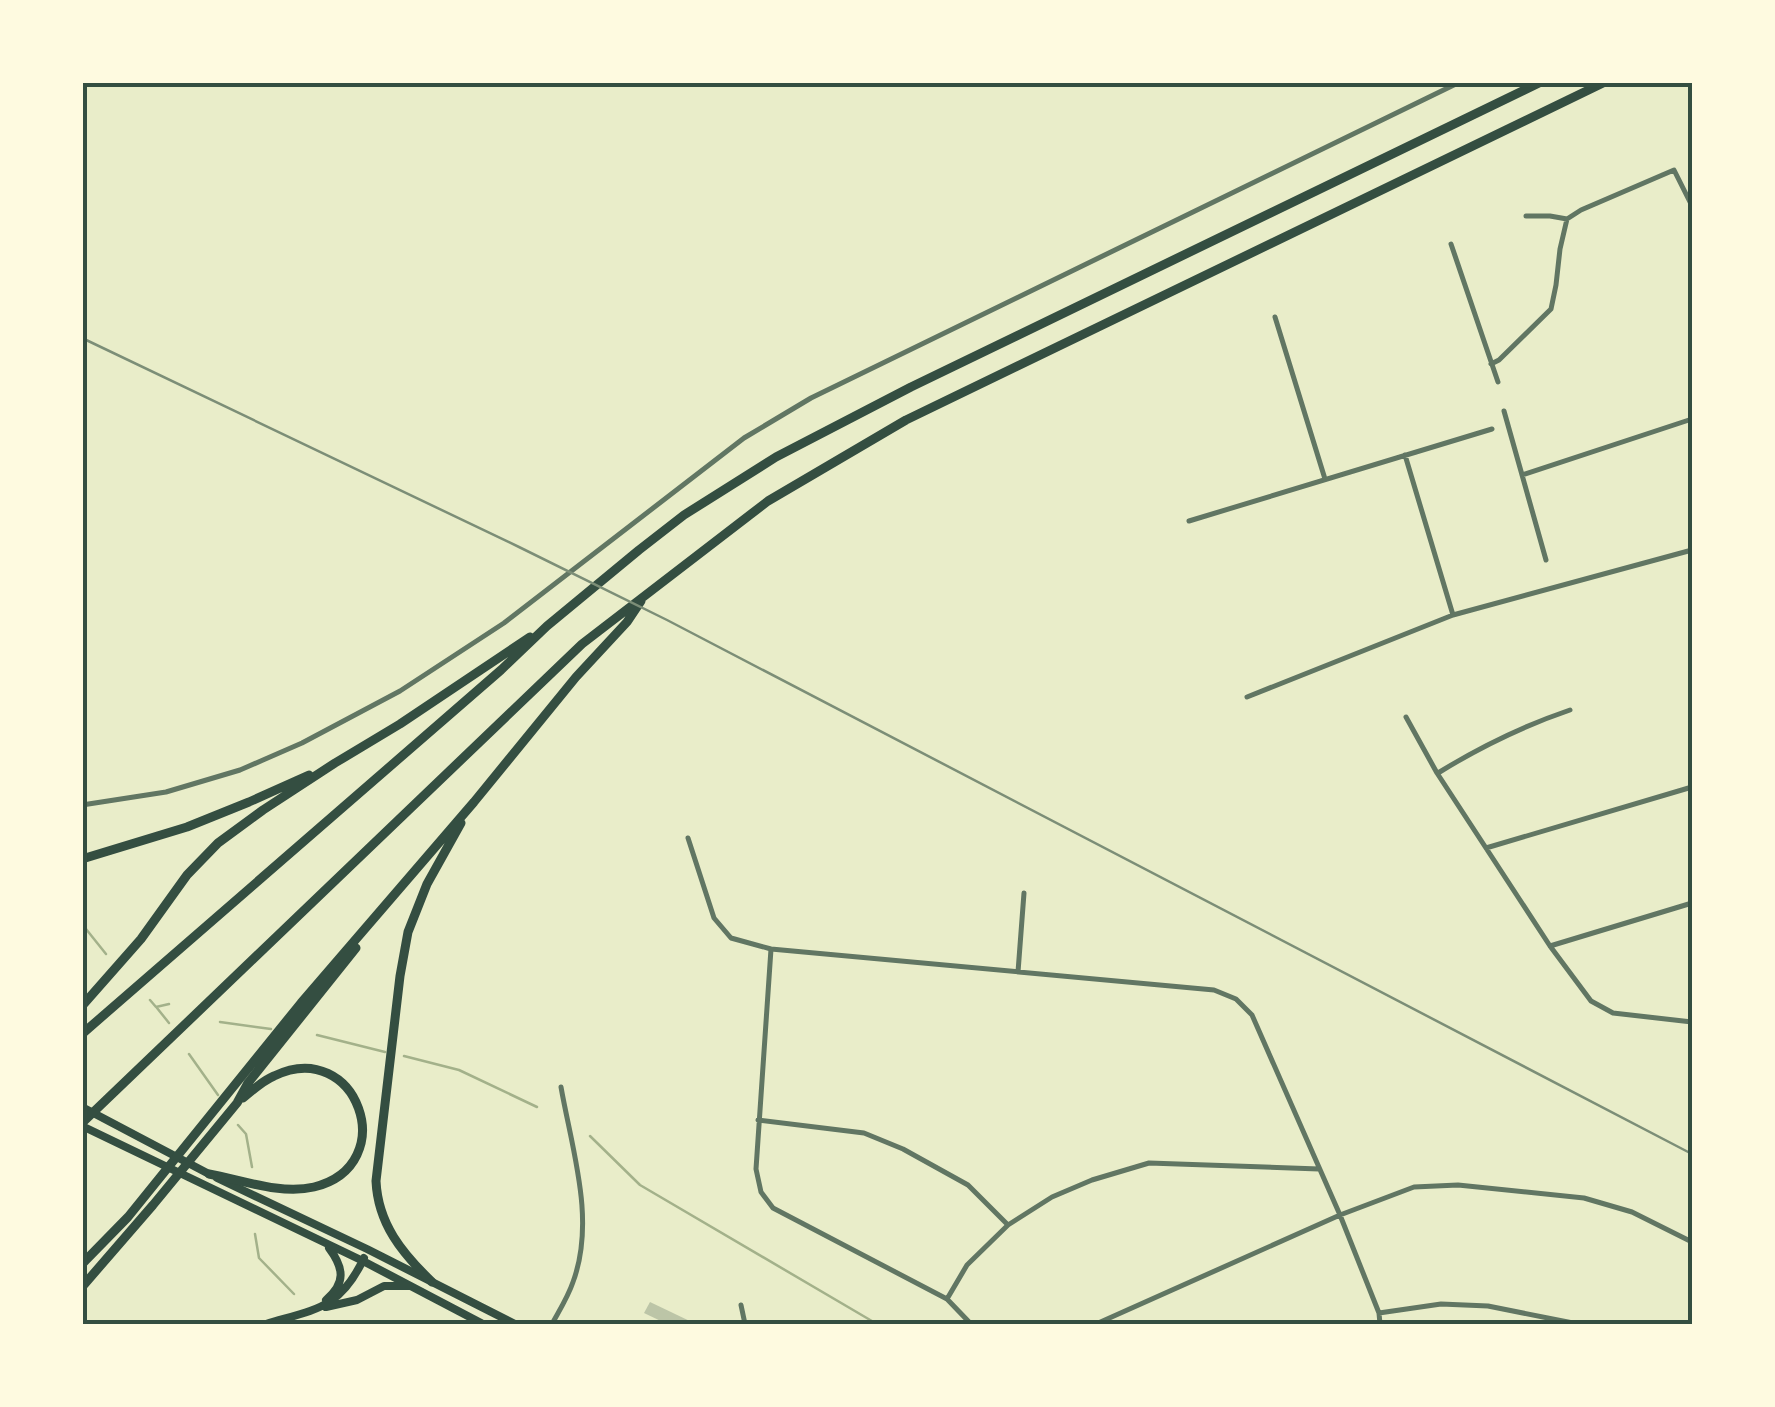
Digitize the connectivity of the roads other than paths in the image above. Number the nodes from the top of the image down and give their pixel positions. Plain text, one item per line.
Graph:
1 (1460, 82) edge
2 (1542, 82) edge
3 (1605, 82) edge
4 (1692, 206) edge
5 (1526, 216) dead end
6 (1567, 219) junction
7 (1450, 244) dead end
8 (1275, 317) dead end
9 (1492, 364) junction
10 (1498, 382) dead end
11 (1504, 411) dead end
12 (1692, 420) edge
13 (1492, 429) dead end
14 (1406, 455) junction
15 (1522, 475) junction
16 (1325, 479) junction
17 (1188, 521) dead end
18 (1692, 550) edge
19 (1546, 560) dead end
20 (646, 594) junction
21 (1453, 615) junction
22 (547, 626) junction
23 (1248, 696) dead end
24 (1570, 710) dead end
25 (1406, 717) dead end
26 (334, 763) junction
27 (1437, 774) junction
28 (1692, 787) edge
29 (474, 802) junction
30 (82, 805) edge
31 (688, 838) dead end
32 (1486, 848) junction
33 (82, 859) edge
34 (415, 870) junction
35 (1024, 893) dead end
36 (1692, 903) edge
37 (1550, 946) junction
38 (771, 949) junction
39 (1018, 972) junction
40 (82, 1006) edge
41 (1692, 1022) edge
42 (82, 1034) edge
43 (560, 1087) dead end
44 (236, 1102) junction
45 (82, 1107) edge
46 (758, 1120) junction
47 (82, 1124) edge
48 (1319, 1168) junction
49 (209, 1174) junction
50 (1340, 1215) junction
51 (1008, 1226) junction
52 (1692, 1242) edge
53 (326, 1244) junction
54 (367, 1249) junction
55 (362, 1262) junction
56 (82, 1264) edge
57 (432, 1282) junction
58 (82, 1286) edge
59 (410, 1286) junction
60 (947, 1299) junction
61 (741, 1305) dead end
62 (317, 1308) junction
63 (1379, 1313) junction
64 (266, 1324) edge
65 (484, 1324) edge
66 (516, 1324) edge
67 (552, 1324) edge
68 (745, 1324) edge
69 (971, 1324) edge
70 (1096, 1324) edge
71 (1380, 1324) edge
72 (1578, 1324) edge

1 - 30 street
2 - 22 highway
3 - 20 highway
4 - 6 street
5 - 6 street
6 - 9 street
7 - 9 street
8 - 16 street
9 - 10 street
11 - 15 street
12 - 15 street
13 - 14 street
14 - 16 street
14 - 21 street
15 - 19 street
16 - 17 street
18 - 21 street
20 - 29 highway
20 - 47 highway
21 - 23 street
22 - 26 highway
22 - 42 highway
24 - 27 street
25 - 27 street
26 - 33 highway
26 - 40 highway
27 - 32 street
28 - 32 street
29 - 34 highway
29 - 57 highway
31 - 38 street
32 - 37 street
34 - 44 highway
34 - 56 highway
35 - 39 street
36 - 37 street
37 - 41 street
38 - 39 street
38 - 46 street
39 - 48 street
43 - 67 street
44 - 49 highway
44 - 58 highway
45 - 49 main road
46 - 51 street
46 - 60 street
47 - 53 main road
48 - 50 street
48 - 51 street
49 - 54 main road
50 - 52 street
50 - 63 street
50 - 70 street
51 - 60 street
53 - 55 main road
53 - 62 main road
54 - 55 main road
54 - 57 main road
55 - 59 main road
55 - 62 main road
57 - 66 main road
59 - 62 main road
59 - 65 main road
60 - 69 street
61 - 68 street
62 - 64 main road
63 - 71 street
63 - 72 street

